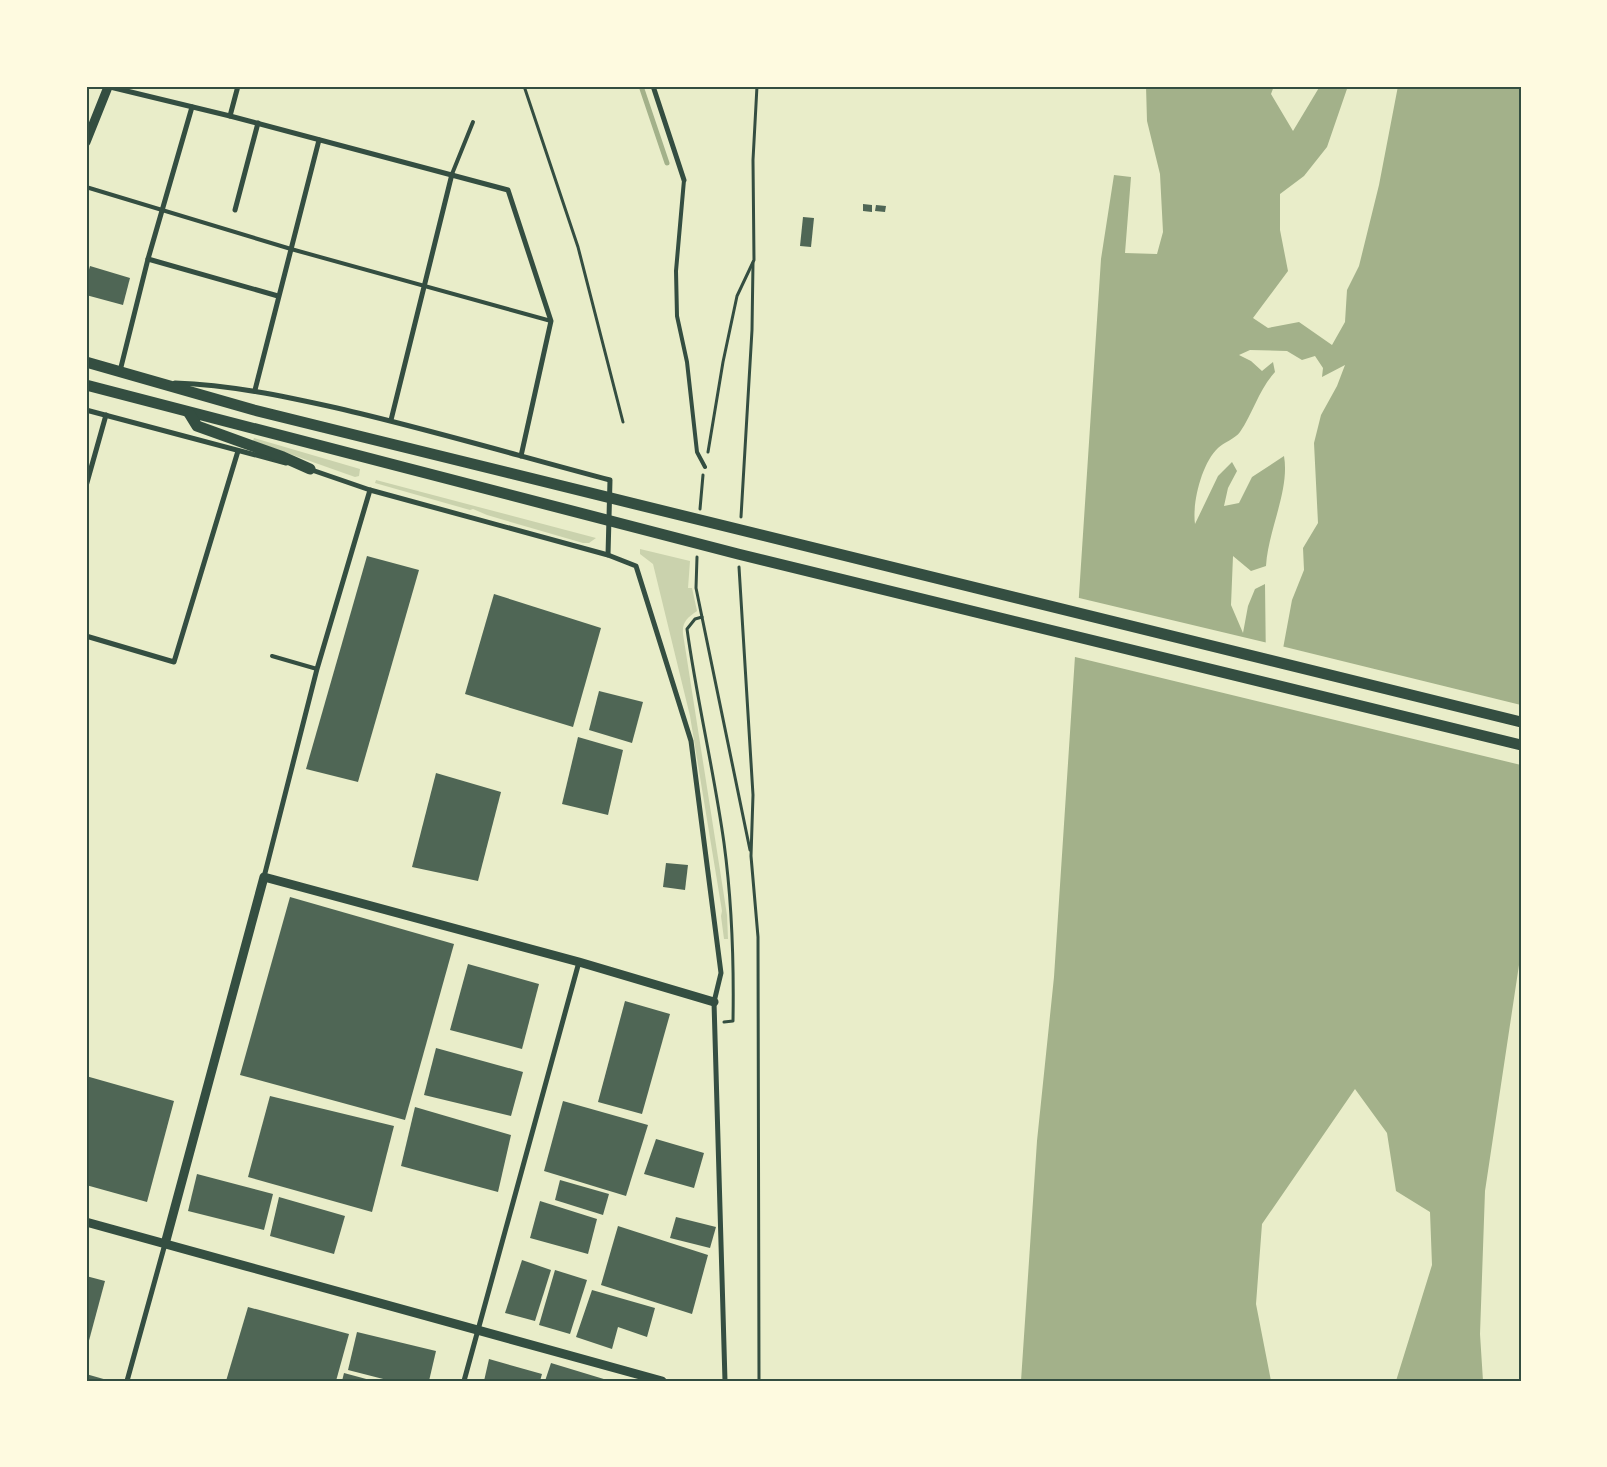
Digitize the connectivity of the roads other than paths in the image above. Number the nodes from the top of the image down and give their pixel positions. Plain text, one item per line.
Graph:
1 (238, 86) edge
2 (653, 86) edge
3 (107, 87) edge
4 (192, 107) junction
5 (230, 116) junction
6 (473, 122) dead end
7 (258, 123) junction
8 (319, 140) junction
9 (86, 142) edge
10 (452, 174) junction
11 (684, 180) joint
12 (86, 187) edge
13 (235, 210) dead end
14 (162, 212) junction
15 (291, 249) junction
16 (148, 259) junction
17 (423, 285) junction
18 (278, 296) junction
19 (551, 321) junction
20 (86, 362) edge
21 (120, 371) junction
22 (165, 383) junction
23 (86, 385) edge
24 (255, 390) junction
25 (86, 410) edge
26 (188, 413) junction
27 (106, 415) junction
28 (391, 420) junction
29 (238, 452) junction
30 (521, 456) junction
31 (704, 467) road end
32 (310, 469) junction
33 (86, 486) edge
34 (370, 490) junction
35 (608, 555) junction
36 (86, 636) edge
37 (272, 656) dead end
38 (317, 669) junction
39 (1521, 722) edge
40 (1521, 745) edge
41 (264, 877) junction
42 (580, 962) junction
43 (714, 1002) junction
44 (86, 1222) edge
45 (164, 1244) junction
46 (478, 1330) junction
47 (127, 1381) edge
48 (464, 1381) edge
49 (662, 1381) edge
50 (724, 1381) edge

1 - 5 street
2 - 11 street
3 - 4 street
3 - 9 street
4 - 5 street
4 - 14 street
5 - 7 street
6 - 10 lane
7 - 8 street
7 - 13 street
8 - 10 street
8 - 15 street
10 - 17 street
10 - 19 street
11 - 31 lane
12 - 14 lane
14 - 15 lane
14 - 16 street
15 - 17 lane
15 - 18 street
16 - 18 street
16 - 21 street
17 - 19 lane
17 - 28 street
18 - 24 street
19 - 30 street
20 - 21 main road
21 - 22 main road
22 - 24 street
22 - 39 main road
23 - 26 main road
24 - 28 street
25 - 27 street
26 - 32 main road
26 - 40 main road
27 - 29 street
27 - 33 street
28 - 30 street
29 - 32 street
29 - 36 street
30 - 35 street
32 - 34 street
34 - 35 street
34 - 38 street
35 - 43 street
37 - 38 lane
38 - 41 street
41 - 42 street
41 - 45 street
42 - 43 street
42 - 46 street
43 - 50 street
44 - 45 street
45 - 46 street
45 - 47 street
46 - 48 street
46 - 49 street

